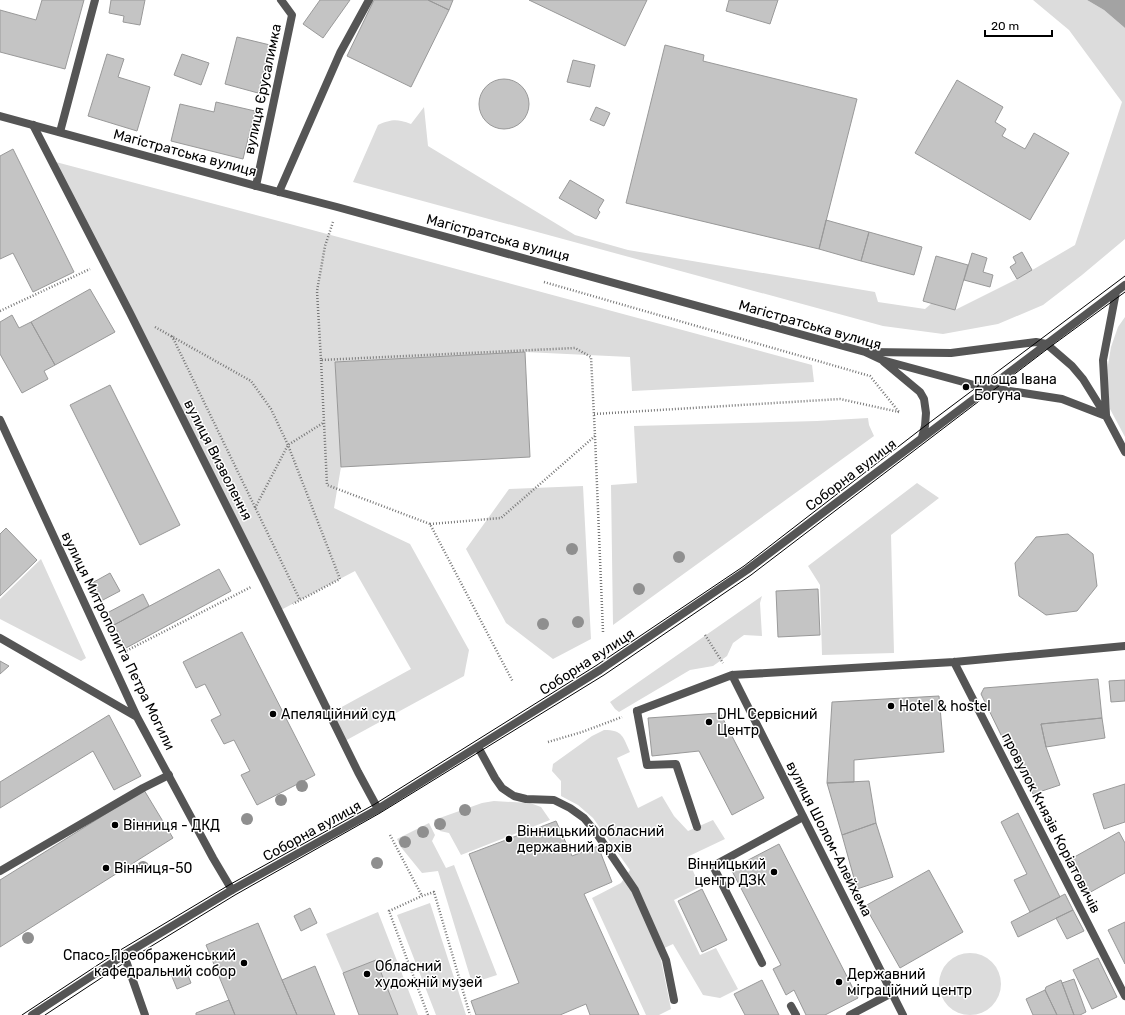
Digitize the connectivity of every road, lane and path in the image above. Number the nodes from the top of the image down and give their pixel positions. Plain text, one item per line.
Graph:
1 (95, 0) edge
2 (281, 0) edge
3 (369, 0) edge
4 (0, 116) edge
5 (33, 124) junction
6 (60, 132) junction
7 (256, 186) junction
8 (279, 192) junction
9 (333, 221) dead end
10 (104, 263) junction
11 (540, 281) dead end
12 (1125, 285) edge
13 (1116, 292) junction
14 (0, 311) edge
15 (154, 326) dead end
16 (172, 336) junction
17 (1046, 344) junction
18 (865, 352) junction
19 (321, 360) junction
20 (882, 360) junction
21 (988, 388) junction
22 (594, 414) junction
23 (1106, 416) junction
24 (0, 420) edge
25 (324, 422) junction
26 (595, 436) junction
27 (922, 438) junction
28 (288, 445) junction
29 (1125, 452) edge
30 (255, 508) junction
31 (430, 524) junction
32 (264, 580) junction
33 (300, 600) junction
34 (279, 612) junction
35 (603, 632) dead end
36 (704, 635) dead end
37 (0, 638) edge
38 (1125, 646) edge
39 (111, 659) junction
40 (954, 662) junction
41 (723, 664) dead end
42 (732, 675) junction
43 (513, 682) dead end
44 (137, 717) junction
45 (607, 722) dead end
46 (548, 742) dead end
47 (478, 747) junction
48 (168, 775) junction
49 (378, 809) junction
50 (803, 817) junction
51 (698, 827) dead end
52 (390, 835) dead end
53 (0, 871) edge
54 (232, 890) junction
55 (422, 896) junction
56 (124, 955) junction
57 (762, 964) dead end
58 (892, 993) junction
59 (1125, 996) edge
60 (674, 1000) dead end
61 (791, 1006) dead end
62 (32, 1015) edge
63 (145, 1015) edge
64 (428, 1015) edge
65 (470, 1015) edge
66 (796, 1015) edge
67 (850, 1015) edge
68 (903, 1015) edge

1 - 6 street
2 - 7 street, вулиця Єрусалимка
3 - 8 street
4 - 5 street, Магістратська вулиця
5 - 6 street, Магістратська вулиця
5 - 10 street, вулиця Визволення
6 - 7 street, Магістратська вулиця
7 - 8 street, Магістратська вулиця
8 - 18 street, Магістратська вулиця
9 - 19 path
10 - 14 path
10 - 32 street, вулиця Визволення
11 - 22 path
12 - 13 street, Соборна вулиця
13 - 17 street, Соборна вулиця
13 - 23 street
15 - 16 path
16 - 28 path
16 - 30 path
17 - 18 street
17 - 21 street, Соборна вулиця
17 - 23 street
18 - 20 street, Магістратська вулиця
19 - 22 path
19 - 25 path
20 - 21 street, Магістратська вулиця
20 - 27 street
21 - 23 street, Магістратська вулиця
21 - 27 street, Соборна вулиця
22 - 26 path
23 - 29 street
24 - 39 street, вулиця Митрополита Петра Могили
25 - 28 path
25 - 31 path
26 - 31 path
26 - 35 path
27 - 47 street, Соборна вулиця
28 - 30 path
28 - 33 path
30 - 33 path
31 - 43 path
32 - 34 street, вулиця Визволення
32 - 39 path
33 - 34 path
34 - 49 street, вулиця Визволення
36 - 41 path
37 - 44 street
38 - 40 street
39 - 44 street, вулиця Митрополита Петра Могили
40 - 42 street
40 - 59 street, провулок Князів Коріатовичів
42 - 50 street, вулиця Шолом-Алейхема
42 - 51 street
44 - 48 street, вулиця Митрополита Петра Могили
45 - 46 path
47 - 49 street, Соборна вулиця
47 - 60 street
48 - 53 street
48 - 54 street, вулиця Митрополита Петра Могили
49 - 54 street, Соборна вулиця
50 - 57 street
50 - 58 street, вулиця Шолом-Алейхема
52 - 55 path
54 - 56 street, Соборна вулиця
55 - 64 path
55 - 65 path
56 - 62 street, Соборна вулиця
56 - 63 street
58 - 67 street
58 - 68 street, вулиця Шолом-Алейхема
61 - 66 street

